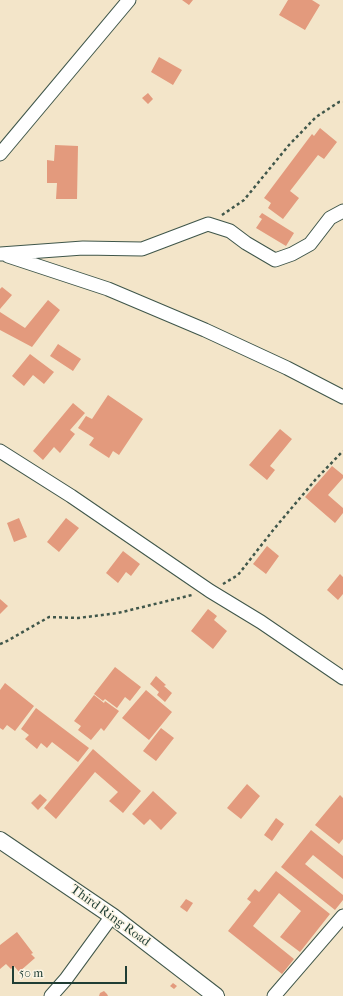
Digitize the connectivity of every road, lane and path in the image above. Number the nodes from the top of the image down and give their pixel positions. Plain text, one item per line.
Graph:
1 (129, 0) edge
2 (343, 102) edge
3 (0, 154) edge
4 (343, 211) edge
5 (208, 224) junction
6 (1, 254) edge
7 (343, 397) edge
8 (0, 451) edge
9 (343, 678) edge
10 (0, 840) edge
11 (112, 916) junction
12 (343, 916) edge
13 (51, 996) edge
14 (216, 996) edge
15 (274, 996) edge

1 - 3 street
2 - 5 path
4 - 5 street
5 - 6 street
6 - 7 street
8 - 9 street
10 - 11 street, Third Ring Road
11 - 13 street
11 - 14 street, Third Ring Road
12 - 15 street

